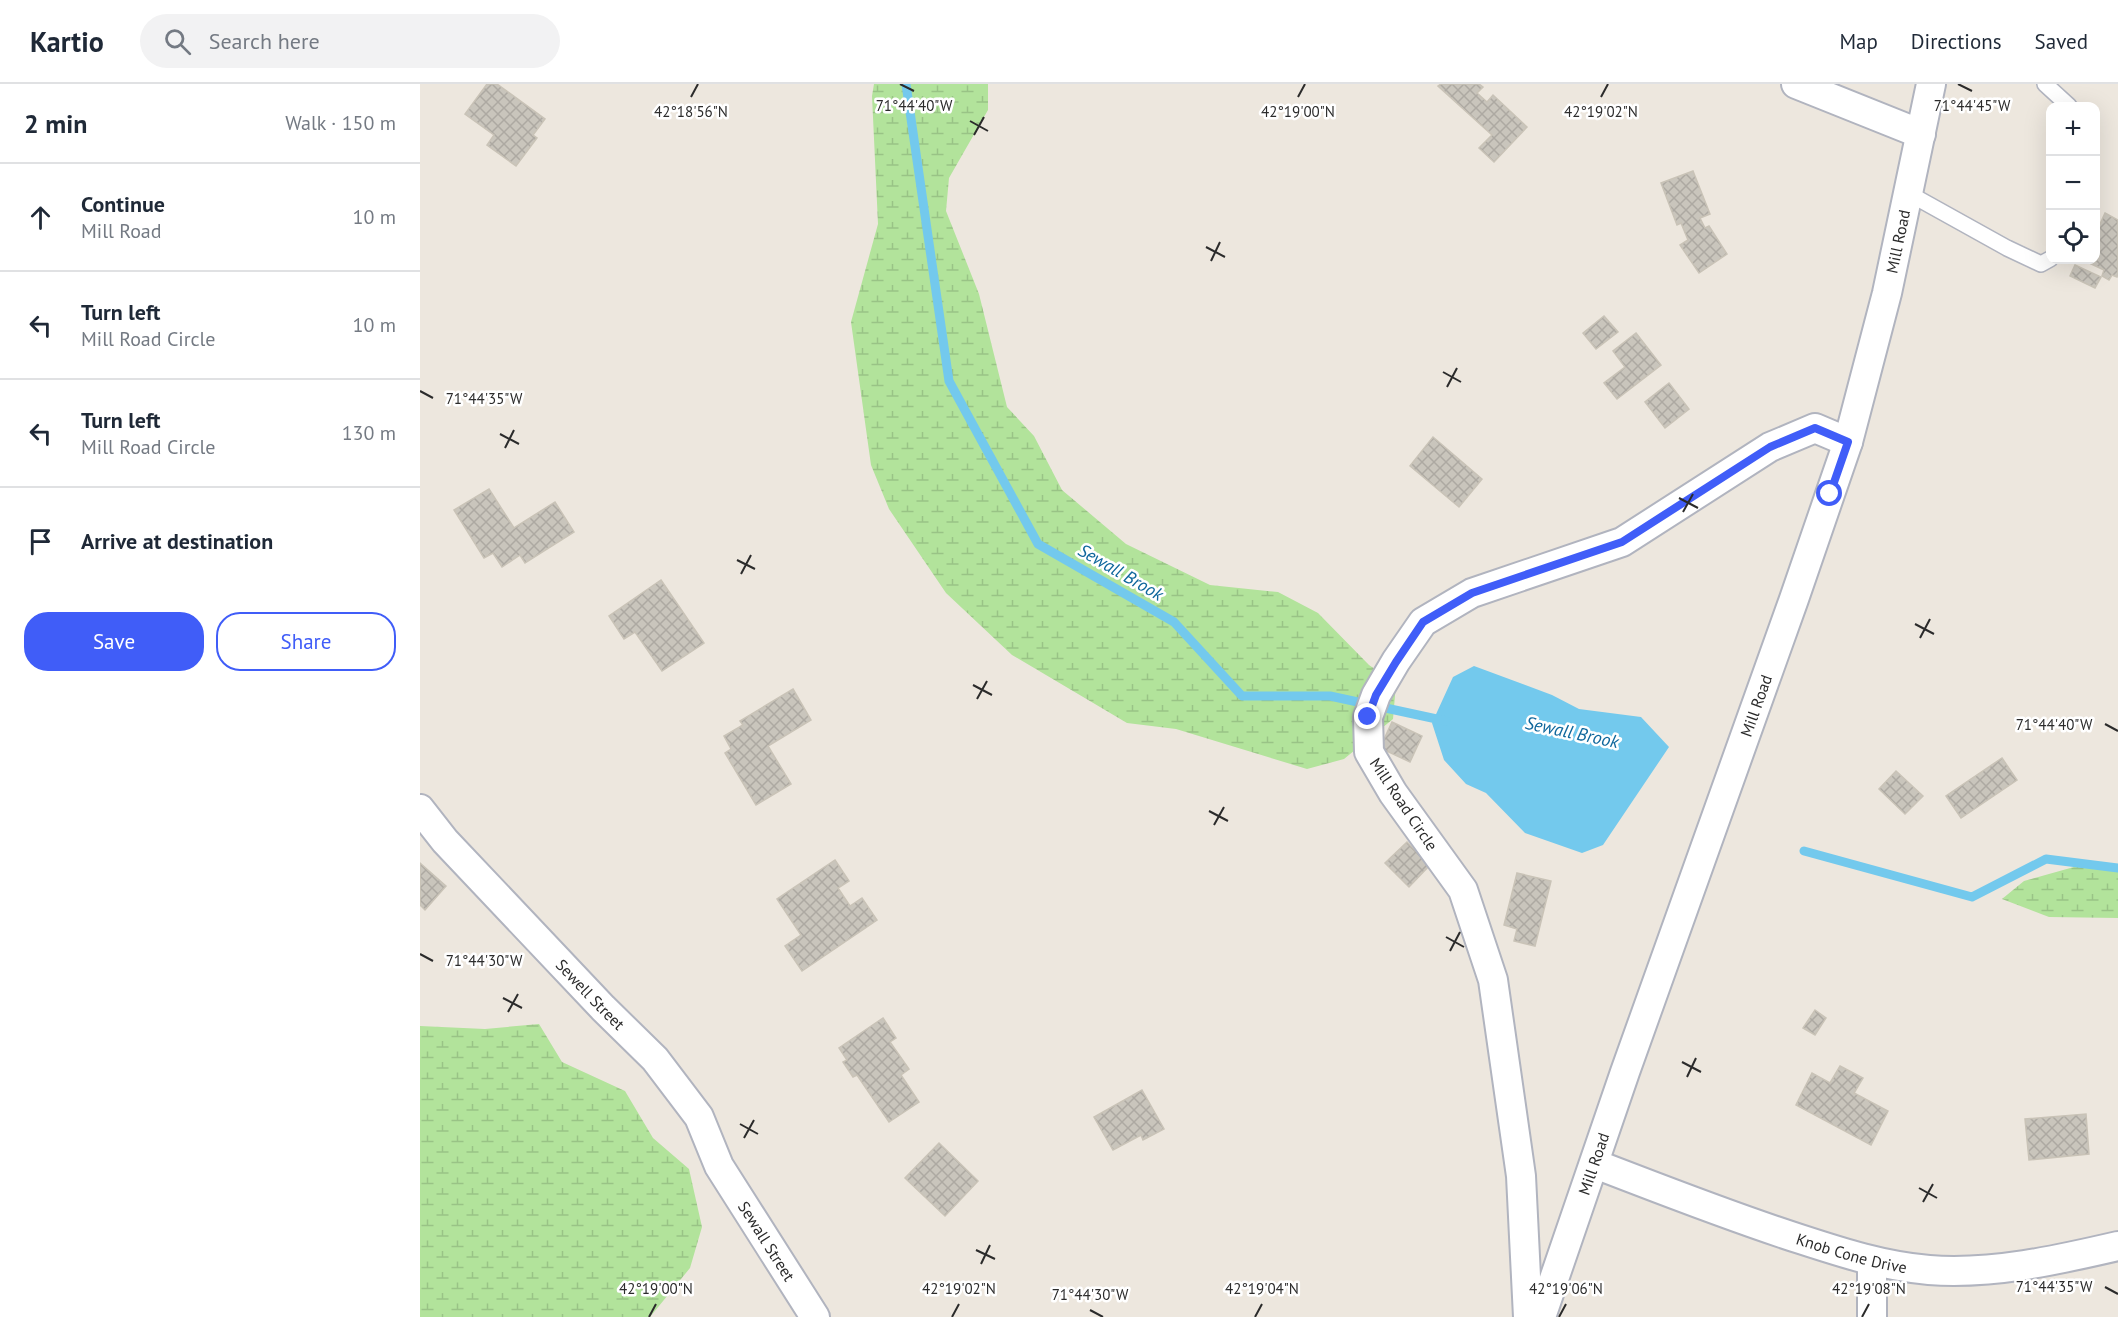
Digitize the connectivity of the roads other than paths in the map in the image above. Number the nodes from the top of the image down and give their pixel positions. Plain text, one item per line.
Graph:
1 (1796, 84) edge
2 (1931, 84) edge
3 (2045, 84) edge
4 (2065, 102) edge
5 (1921, 134) junction
6 (1908, 194) junction
7 (2046, 262) edge
8 (1848, 442) junction
9 (420, 809) edge
10 (1595, 1164) junction
11 (719, 1166) joint
12 (2118, 1246) edge
13 (1872, 1262) junction
14 (815, 1317) edge
15 (1528, 1317) edge
16 (1541, 1317) edge
17 (1872, 1317) edge

1 - 5 street
2 - 5 street, Mill Road
3 - 4 lane
5 - 6 street, Mill Road
6 - 7 lane
6 - 8 street, Mill Road
8 - 10 street, Mill Road
8 - 15 street, Mill Road Circle
9 - 11 street, Sewell Street
10 - 13 street, Knob Cone Drive
10 - 16 street, Mill Road
11 - 14 street, Sewall Street
12 - 13 street, Knob Cone Drive
13 - 17 street

